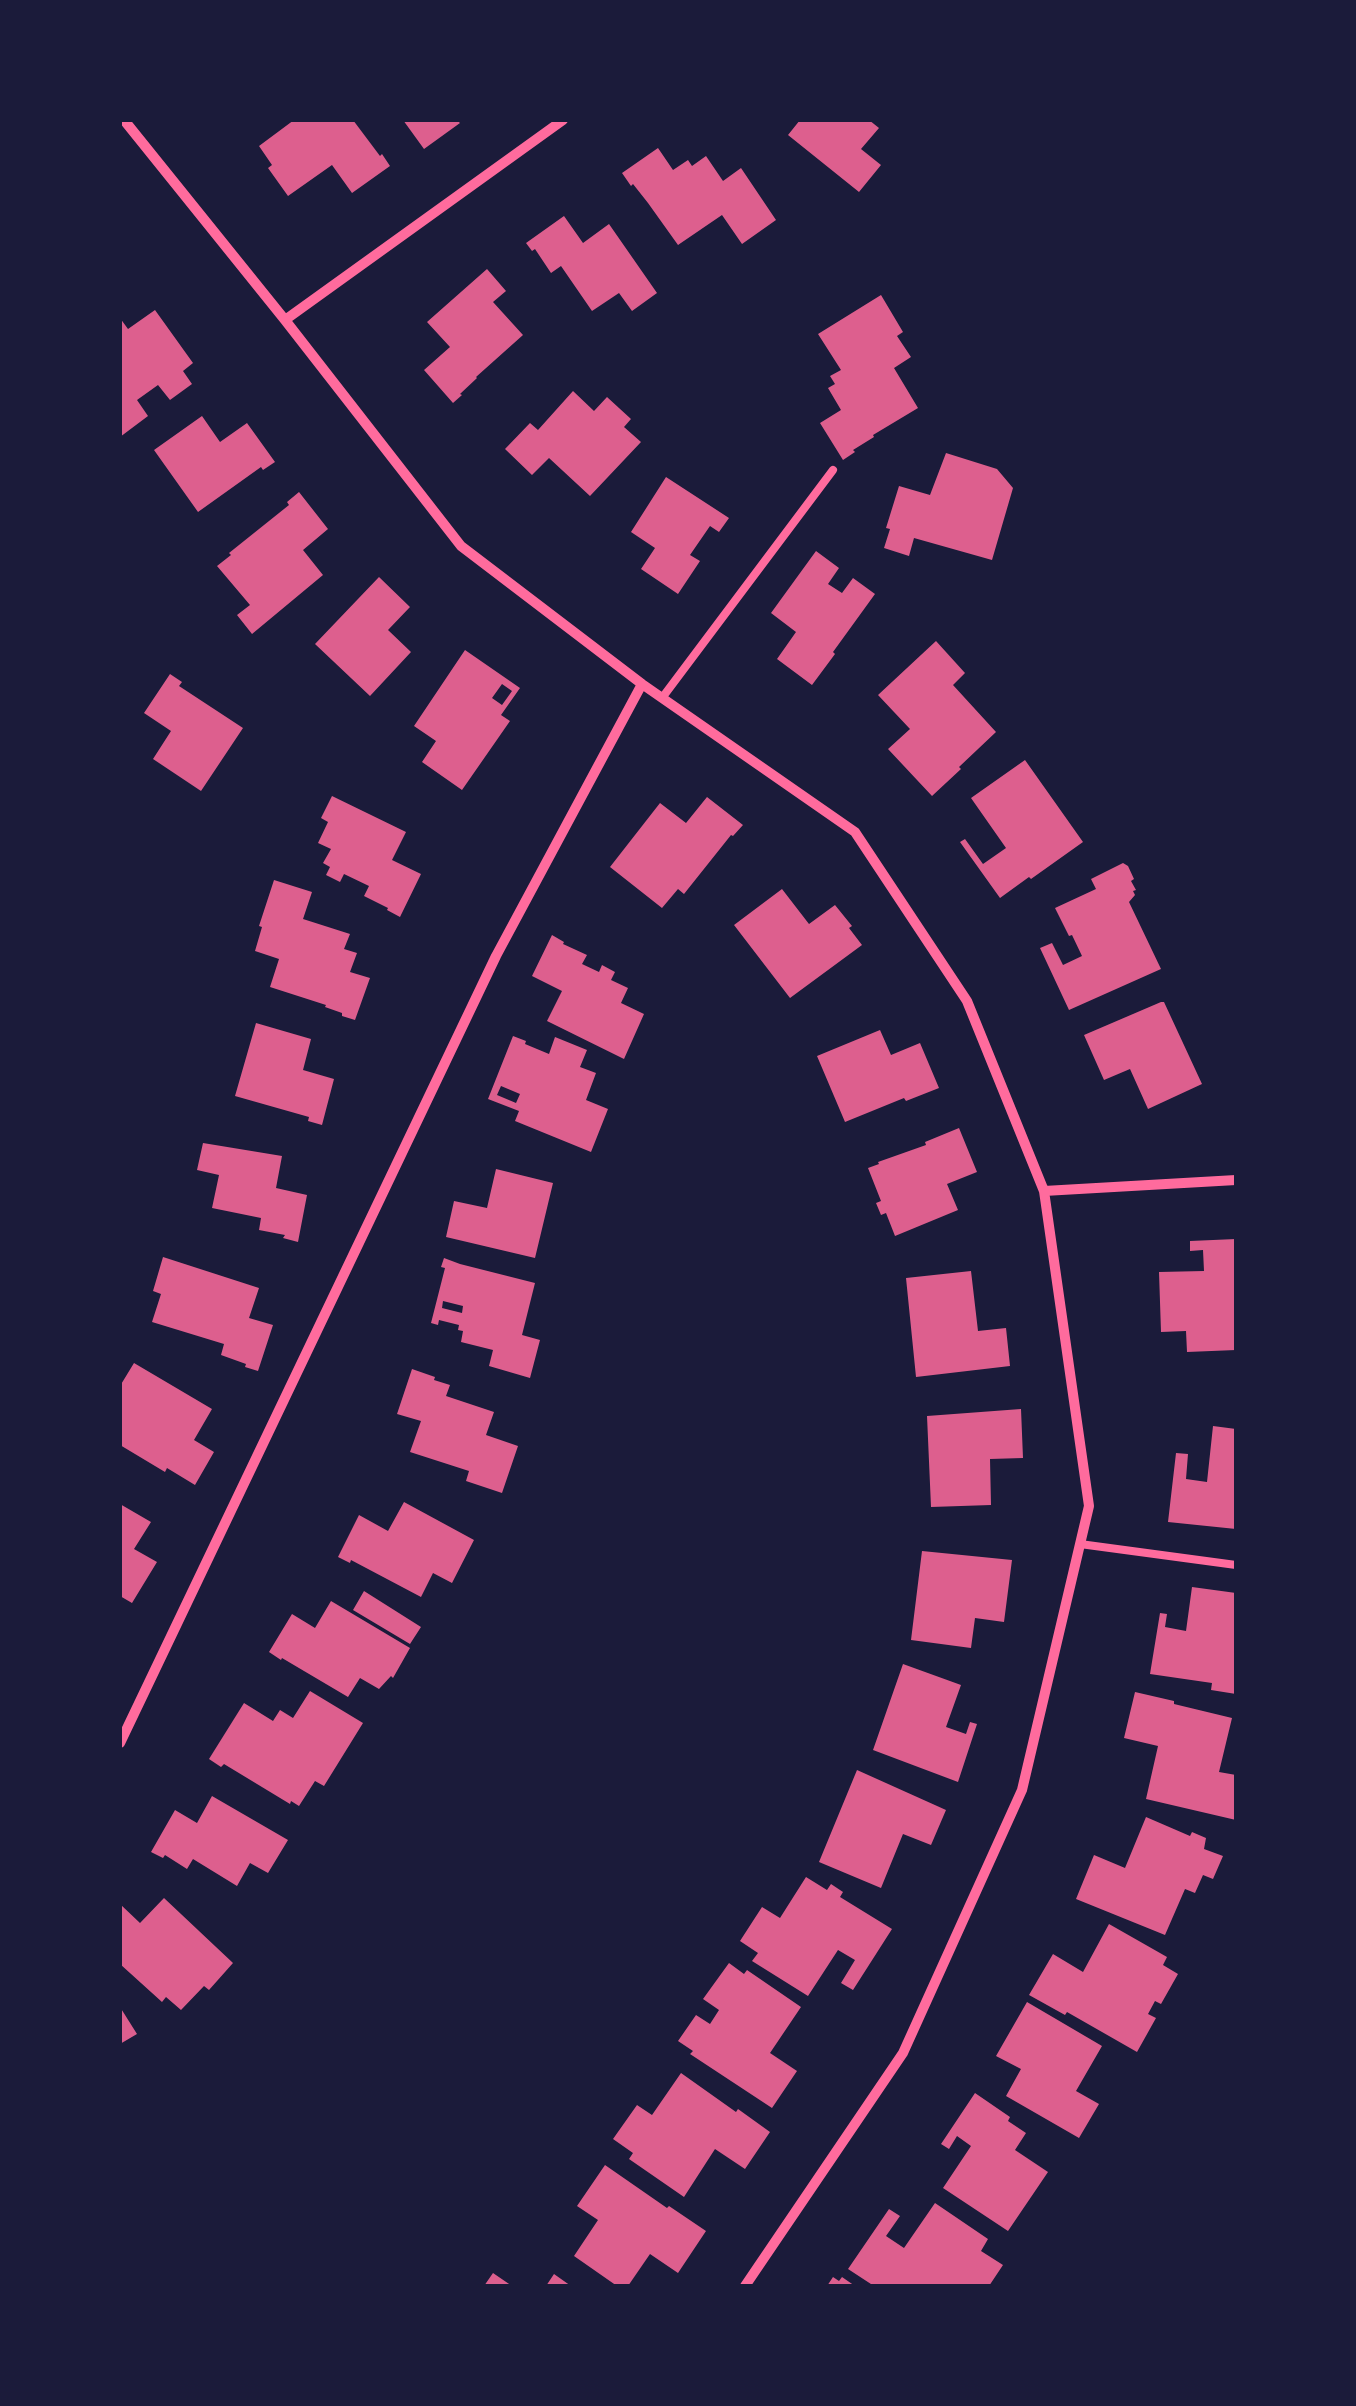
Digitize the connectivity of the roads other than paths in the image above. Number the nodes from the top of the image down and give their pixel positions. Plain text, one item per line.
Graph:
1 (124, 120) edge
2 (563, 120) edge
3 (285, 320) junction
4 (833, 470) dead end
5 (642, 684) junction
6 (662, 698) junction
7 (1236, 1180) edge
8 (1044, 1191) junction
9 (1080, 1544) junction
10 (1236, 1565) edge
11 (120, 1742) edge
12 (745, 2286) edge

1 - 3 street
2 - 3 street
3 - 5 street
4 - 6 lane
5 - 6 street
5 - 11 street
6 - 8 street
7 - 8 street
8 - 9 street
9 - 10 lane
9 - 12 street

